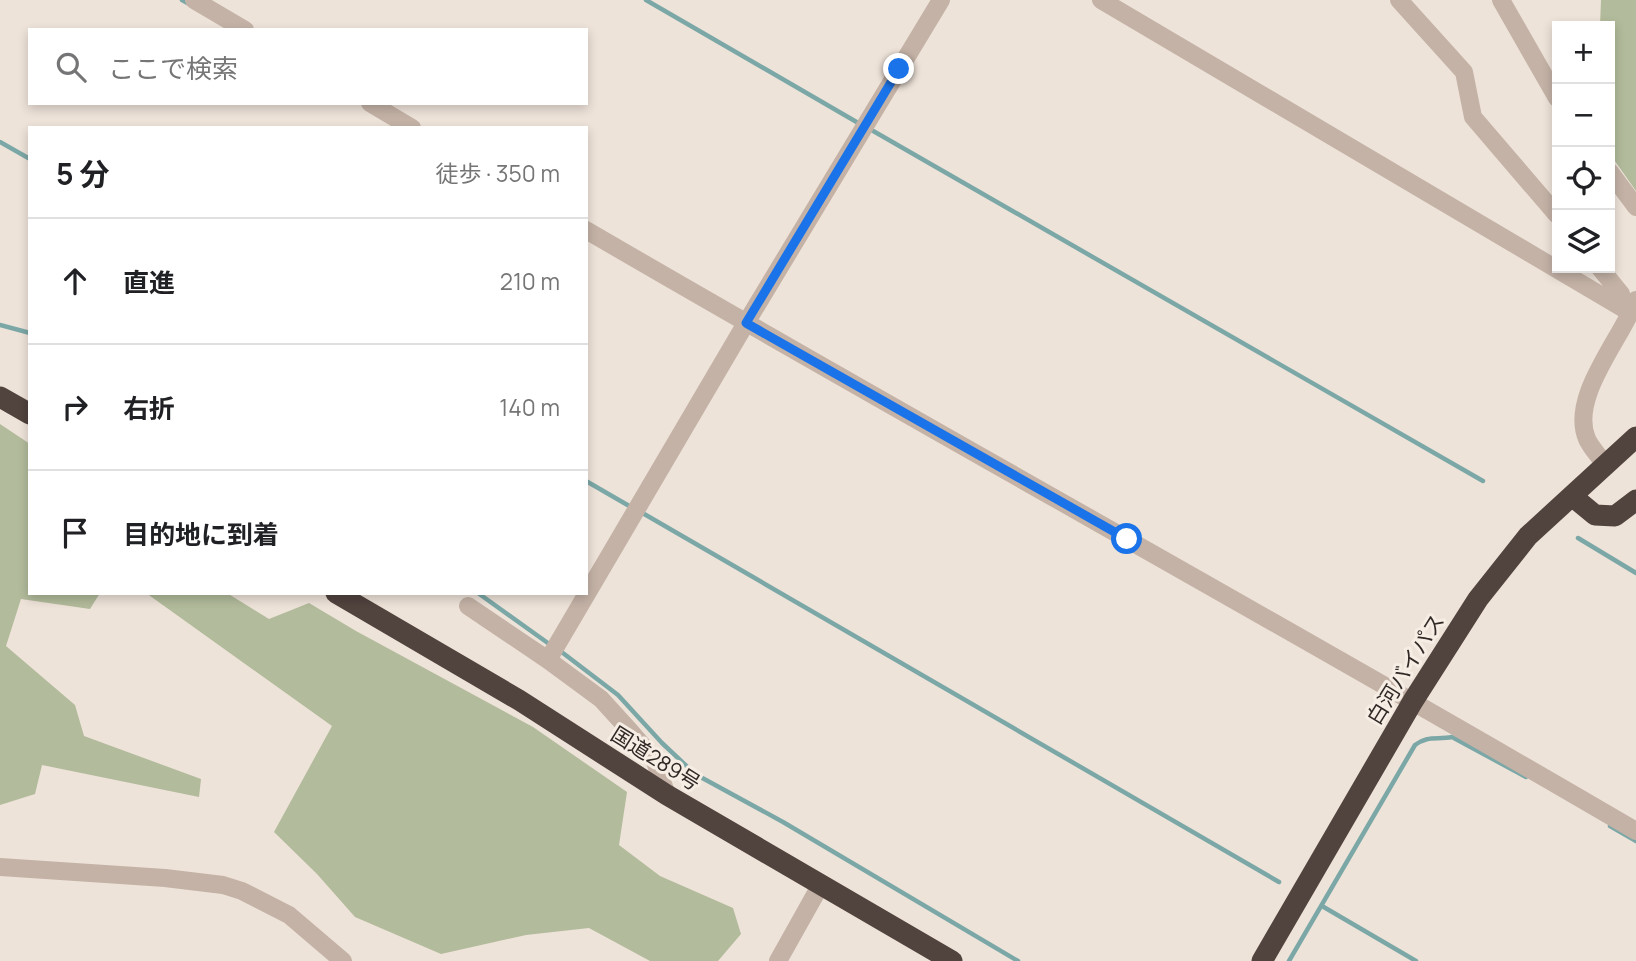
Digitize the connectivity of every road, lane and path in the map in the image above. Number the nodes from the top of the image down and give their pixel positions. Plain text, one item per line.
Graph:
1 (194, 0) edge
2 (941, 0) edge
3 (1101, 0) edge
4 (1399, 0) edge
5 (1501, 0) edge
6 (242, 28) edge
7 (1552, 89) edge
8 (373, 105) edge
9 (409, 126) edge
10 (1615, 179) edge
11 (1636, 207) edge
12 (1553, 210) edge
13 (588, 231) edge
14 (1604, 273) edge
15 (1631, 307) edge
16 (746, 323) junction
17 (0, 397) edge
18 (28, 413) edge
19 (1636, 437) edge
20 (1606, 466) junction
21 (1572, 496) junction
22 (1636, 500) edge
23 (588, 592) edge
24 (339, 595) edge
25 (586, 595) edge
26 (468, 606) dead end
27 (548, 660) junction
28 (1413, 701) junction
29 (667, 795) junction
30 (1636, 831) edge
31 (0, 867) edge
32 (820, 886) junction
33 (342, 961) edge
34 (778, 961) edge
35 (952, 961) edge
36 (1262, 961) edge

1 - 6 street
2 - 16 street
3 - 15 street
4 - 12 street
5 - 7 street
8 - 9 street
10 - 11 street
13 - 16 street
14 - 15 street
15 - 20 street
16 - 23 street
16 - 28 street
17 - 18 highway
19 - 20 highway, 白河バイパス
20 - 21 highway, 白河バイパス
21 - 22 highway
21 - 28 highway, 白河バイパス
24 - 29 highway, 国道289号
25 - 27 street
26 - 27 street
27 - 29 street
28 - 30 street
28 - 36 highway, 白河バイパス
29 - 32 highway, 国道289号
31 - 33 street
32 - 34 street
32 - 35 highway, 国道289号

